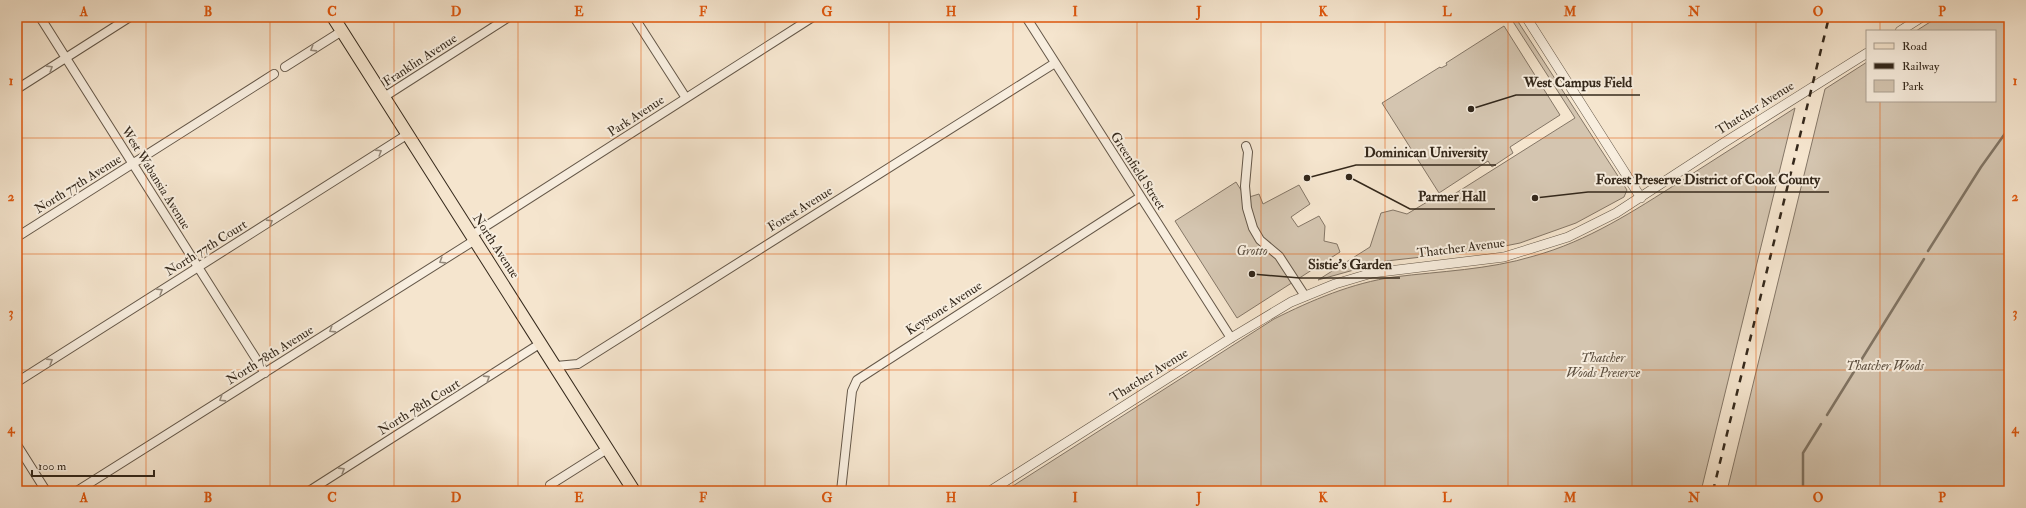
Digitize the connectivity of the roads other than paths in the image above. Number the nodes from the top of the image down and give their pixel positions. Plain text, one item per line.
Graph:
1 (40, 17) edge
2 (130, 17) edge
3 (333, 17) edge
4 (509, 17) edge
5 (634, 17) edge
6 (814, 17) edge
7 (1026, 17) edge
8 (1922, 17) edge
9 (1530, 18) edge
10 (342, 30) junction
11 (1902, 30) edge
12 (1866, 54) edge
13 (66, 58) junction
14 (1055, 63) junction
15 (285, 67) dead end
16 (274, 74) dead end
17 (17, 89) edge
18 (384, 97) junction
19 (686, 98) junction
20 (408, 134) junction
21 (1246, 146) dead end
22 (132, 164) junction
23 (1140, 197) junction
24 (1641, 198) junction
25 (17, 237) edge
26 (473, 237) junction
27 (198, 267) junction
28 (1304, 296) junction
29 (1231, 338) junction
30 (541, 343) junction
31 (556, 366) junction
32 (265, 373) junction
33 (17, 382) edge
34 (17, 445) edge
35 (607, 449) junction
36 (550, 485) dead end
37 (46, 491) edge
38 (77, 491) edge
39 (309, 491) edge
40 (634, 491) edge
41 (841, 491) edge
42 (990, 491) edge

1 - 13 street, West Wabansia Avenue
2 - 13 street
3 - 10 main road, North Avenue
4 - 18 street, Franklin Avenue
5 - 19 street
6 - 19 street, Park Avenue
7 - 14 street, Greenfield Street
8 - 11 street
9 - 24 street
10 -> 15 street
10 - 18 main road, North Avenue
12 - 24 street, Thatcher Avenue
17 -> 13 street
13 - 22 street, West Wabansia Avenue
14 - 23 street, Greenfield Street
14 - 31 street, Forest Avenue
16 - 22 street, North 77th Avenue
18 - 20 main road, North Avenue
19 - 26 street, Park Avenue
20 - 26 main road, North Avenue
27 -> 20 street, North 77th Court
21 - 28 street
22 - 25 street, North 77th Avenue
22 - 27 street, West Wabansia Avenue
23 - 29 street, Greenfield Street
23 - 41 street, Keystone Avenue
24 - 28 street, Thatcher Avenue
26 - 30 main road, North Avenue
26 -> 32 street, North 78th Avenue
27 - 32 street, West Wabansia Avenue
33 -> 27 street, North 77th Court
28 - 29 street, Thatcher Avenue
29 - 42 street, Thatcher Avenue
30 - 31 main road, North Avenue
39 -> 30 street, North 78th Court
31 - 35 main road, North Avenue
32 -> 38 street, North 78th Avenue
34 - 37 street
35 - 36 street
35 - 40 main road, North Avenue

